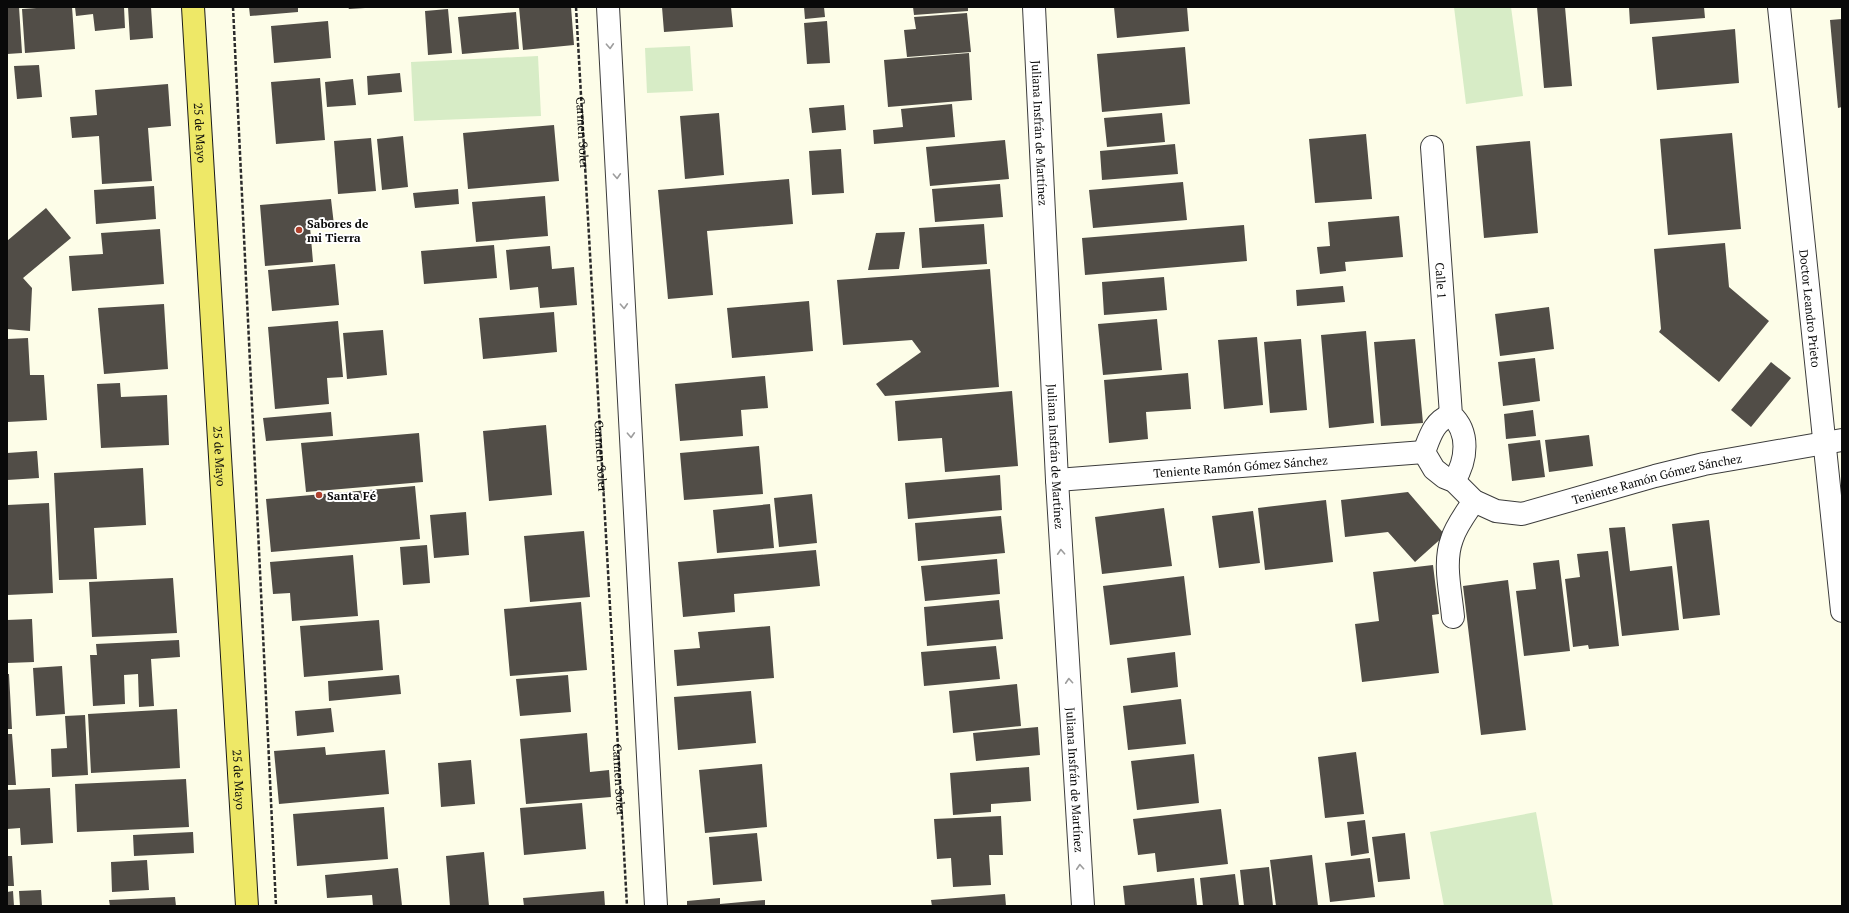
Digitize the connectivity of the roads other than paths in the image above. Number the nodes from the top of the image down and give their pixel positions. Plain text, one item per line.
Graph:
1 (193, 7) edge
2 (608, 7) edge
3 (1034, 7) edge
4 (1779, 7) edge
5 (1432, 147) dead end
6 (1451, 415) junction
7 (1833, 441) edge
8 (1424, 452) junction
9 (1057, 480) junction
10 (1454, 481) junction
11 (1474, 501) junction
12 (1842, 611) edge
13 (1453, 617) dead end
14 (247, 906) edge
15 (656, 906) edge
16 (1083, 906) edge

1 - 14 main road, 25 de Mayo
2 -> 15 street
3 - 9 street, Juliana Insfrán de Martínez
4 - 7 street, Doctor Leandro Prieto
5 - 6 street, Calle 1
6 - 8 street
6 - 10 street
7 - 11 street, Teniente Ramón Gómez Sánchez
7 - 12 street, Doctor Leandro Prieto
8 - 9 street, Teniente Ramón Gómez Sánchez
8 - 10 street
16 -> 9 street, Juliana Insfrán de Martínez
10 - 11 street
11 - 13 street

